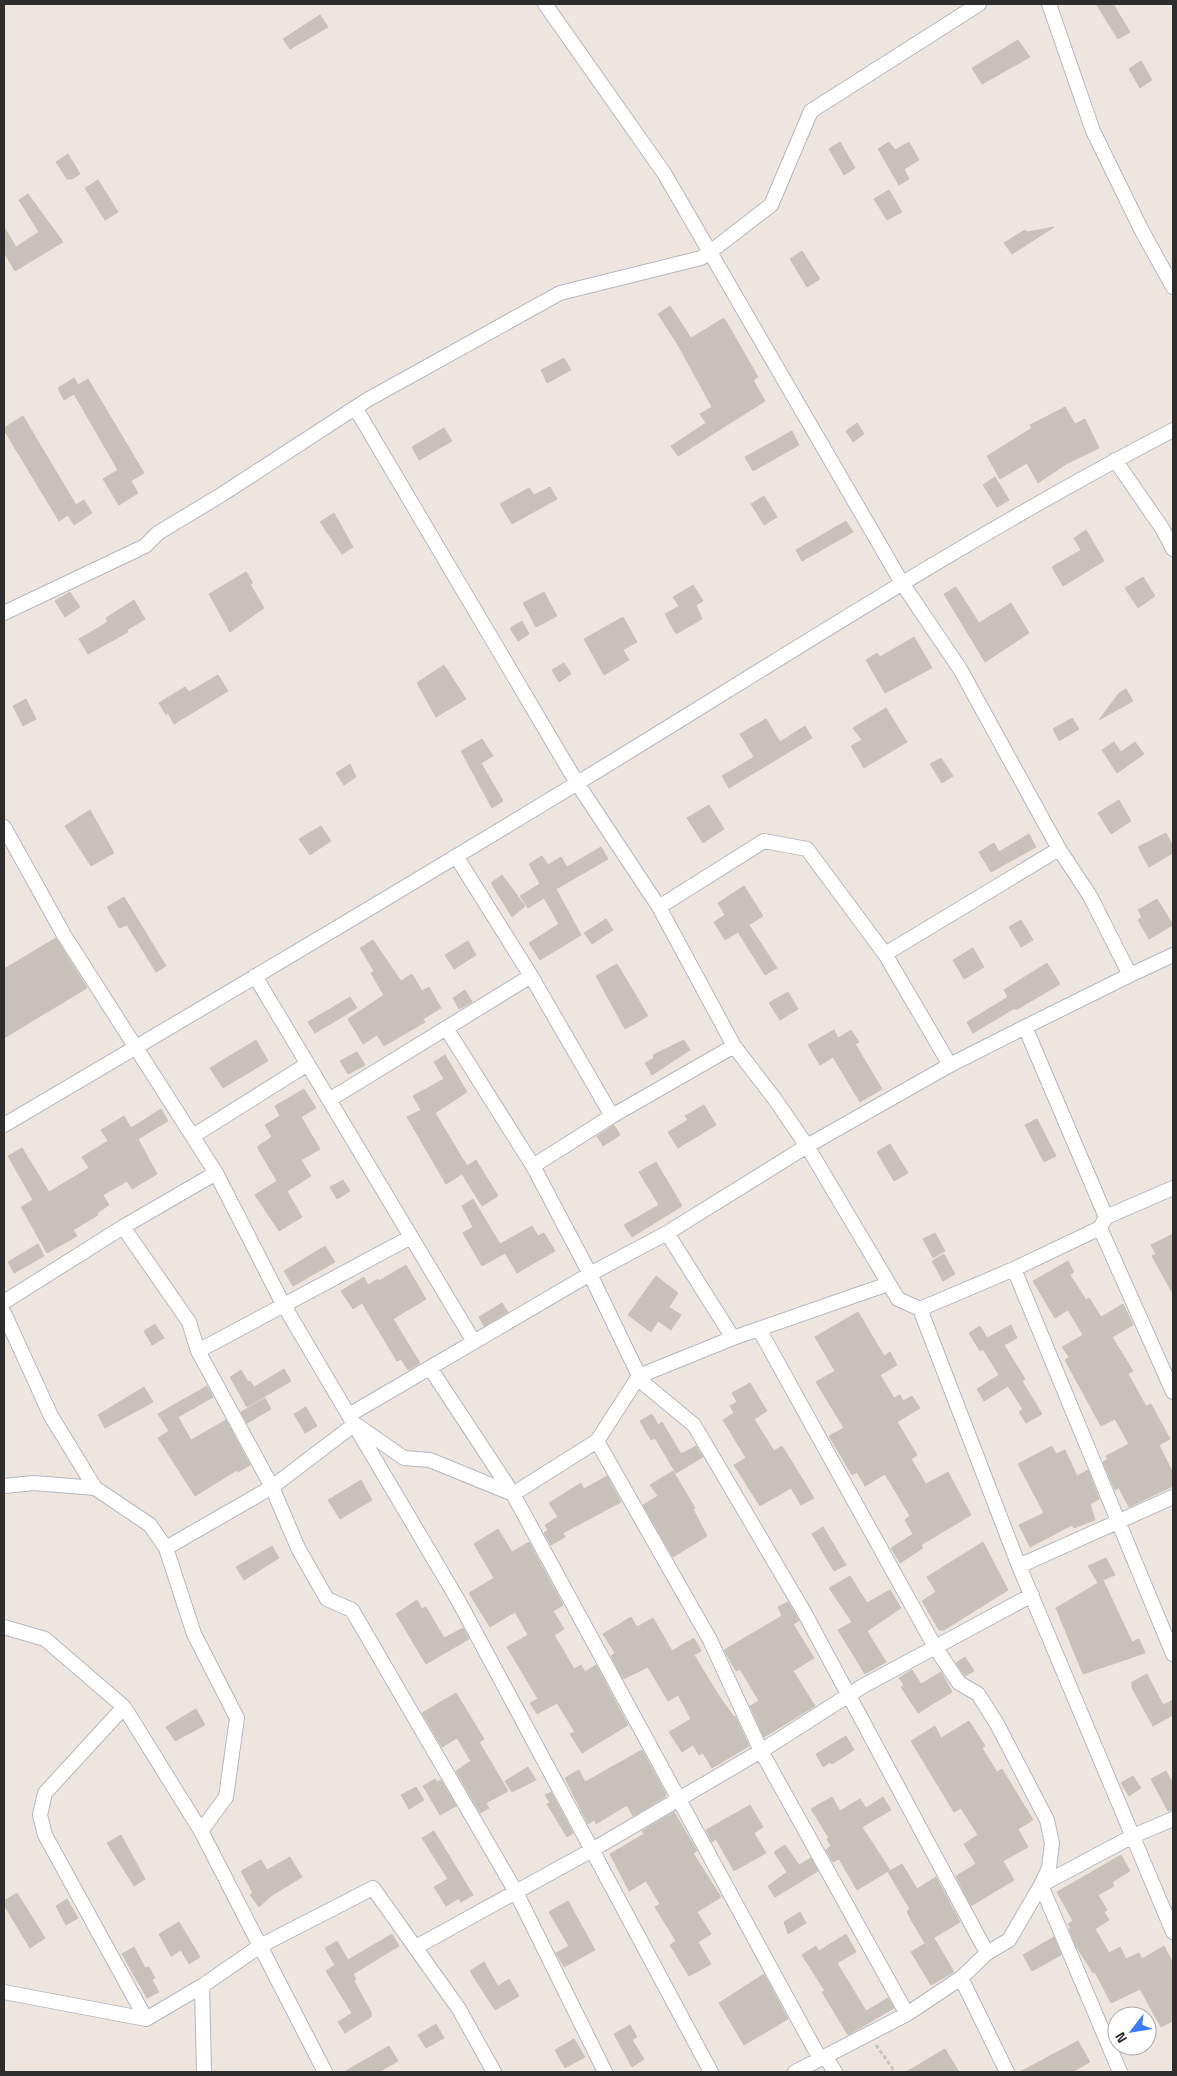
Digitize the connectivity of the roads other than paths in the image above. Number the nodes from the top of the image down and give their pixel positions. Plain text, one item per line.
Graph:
1 (545, 4) edge
2 (978, 4) edge
3 (1049, 4) edge
4 (710, 252) junction
5 (1173, 287) edge
6 (356, 409) junction
7 (1173, 430) edge
8 (1115, 460) junction
9 (1173, 549) edge
10 (902, 583) junction
11 (4, 612) edge
12 (578, 783) junction
13 (4, 827) edge
14 (1058, 849) junction
15 (456, 856) junction
16 (659, 907) junction
17 (885, 954) junction
18 (1173, 955) edge
19 (1130, 975) junction
20 (255, 976) junction
21 (531, 976) junction
22 (1025, 1027) junction
23 (446, 1028) junction
24 (734, 1046) junction
25 (134, 1048) junction
26 (306, 1065) junction
27 (950, 1065) junction
28 (329, 1100) junction
29 (612, 1116) junction
30 (4, 1125) edge
31 (193, 1136) junction
32 (807, 1146) junction
33 (532, 1166) junction
34 (216, 1173) junction
35 (1173, 1188) edge
36 (1103, 1222) junction
37 (123, 1227) junction
38 (667, 1233) junction
39 (411, 1237) junction
40 (1014, 1269) junction
41 (590, 1274) junction
42 (888, 1284) junction
43 (4, 1302) edge
44 (283, 1304) junction
45 (920, 1309) junction
46 (4, 1313) edge
47 (759, 1329) junction
48 (732, 1338) junction
49 (474, 1342) junction
50 (198, 1351) junction
51 (430, 1368) junction
52 (638, 1376) junction
53 (1173, 1392) edge
54 (352, 1420) junction
55 (597, 1441) junction
56 (4, 1486) edge
57 (272, 1487) junction
58 (95, 1488) junction
59 (513, 1494) junction
60 (1173, 1497) edge
61 (1117, 1522) junction
62 (166, 1548) junction
63 (1019, 1566) junction
64 (1032, 1595) junction
65 (4, 1627) edge
66 (934, 1647) junction
67 (1173, 1654) edge
68 (848, 1696) junction
69 (124, 1707) junction
70 (761, 1751) junction
71 (679, 1798) junction
72 (1173, 1819) edge
73 (201, 1831) junction
74 (1133, 1836) junction
75 (592, 1850) junction
76 (1042, 1885) junction
77 (516, 1892) junction
78 (1173, 1932) edge
79 (260, 1946) junction
80 (416, 1947) junction
81 (987, 1953) junction
82 (961, 1978) junction
83 (202, 1986) junction
84 (4, 1992) edge
85 (907, 2014) junction
86 (146, 2019) junction
87 (823, 2058) junction
88 (204, 2072) edge
89 (325, 2072) edge
90 (494, 2072) edge
91 (605, 2072) edge
92 (711, 2072) edge
93 (795, 2072) edge
94 (835, 2072) edge
95 (1007, 2072) edge
96 (1120, 2072) edge

1 - 4 street
2 - 4 street
3 - 5 street
4 - 6 street
4 - 10 street
6 - 11 street
6 - 12 street
7 - 8 street
8 - 9 street
8 - 10 street
10 - 12 street
10 - 14 street
12 - 15 street
12 - 16 street
13 - 25 street
14 - 17 street
14 - 19 street
15 - 20 street
15 - 21 street
16 - 17 street
16 - 24 street
17 - 27 street
18 - 19 street
19 - 22 street
20 - 25 street
20 - 26 street
21 - 23 street
21 - 29 street
22 - 27 street
22 - 36 street
23 - 28 street
23 - 33 street
24 - 29 street
24 - 32 street
25 - 30 street
25 - 31 street
26 - 28 street
26 - 31 street
27 - 32 street
28 - 39 street
29 - 33 street
31 - 34 street
32 - 38 street
32 - 42 street
33 - 41 street
34 - 37 street
34 - 44 street
35 - 36 street
36 - 40 street
36 - 53 street
37 - 43 street
37 - 50 street
38 - 41 street
38 - 48 street
39 - 44 street
39 - 49 street
40 - 45 street
40 - 61 street
41 - 49 street
41 - 52 street
42 - 45 street
42 - 47 street
44 - 50 street
44 - 54 street
45 - 63 street
46 - 58 street
47 - 48 street
47 - 66 street
48 - 52 street
49 - 51 street
50 - 57 street
51 - 54 street
51 - 59 street
52 - 55 street
52 - 68 street
54 - 57 street
54 - 59 street
54 - 75 street
55 - 59 street
55 - 70 street
56 - 58 street
57 - 62 street
57 - 77 street
58 - 62 street
59 - 71 street
60 - 61 street
61 - 63 street
61 - 67 street
62 - 73 street
63 - 64 street
64 - 66 street
64 - 74 street
65 - 69 street
66 - 68 street
66 - 76 street
68 - 70 street
68 - 81 street
69 - 73 street
69 - 86 street
70 - 71 street
70 - 85 street
71 - 75 street
71 - 87 street
72 - 74 street
73 - 79 street
74 - 76 street
74 - 78 street
75 - 77 street
75 - 92 street
76 - 81 street
76 - 96 street
77 - 80 street
77 - 91 street
79 - 80 street
79 - 83 street
79 - 89 street
80 - 90 street
81 - 82 street
82 - 85 street
82 - 95 street
83 - 86 street
83 - 88 street
84 - 86 street
85 - 87 street
87 - 93 street
87 - 94 street

